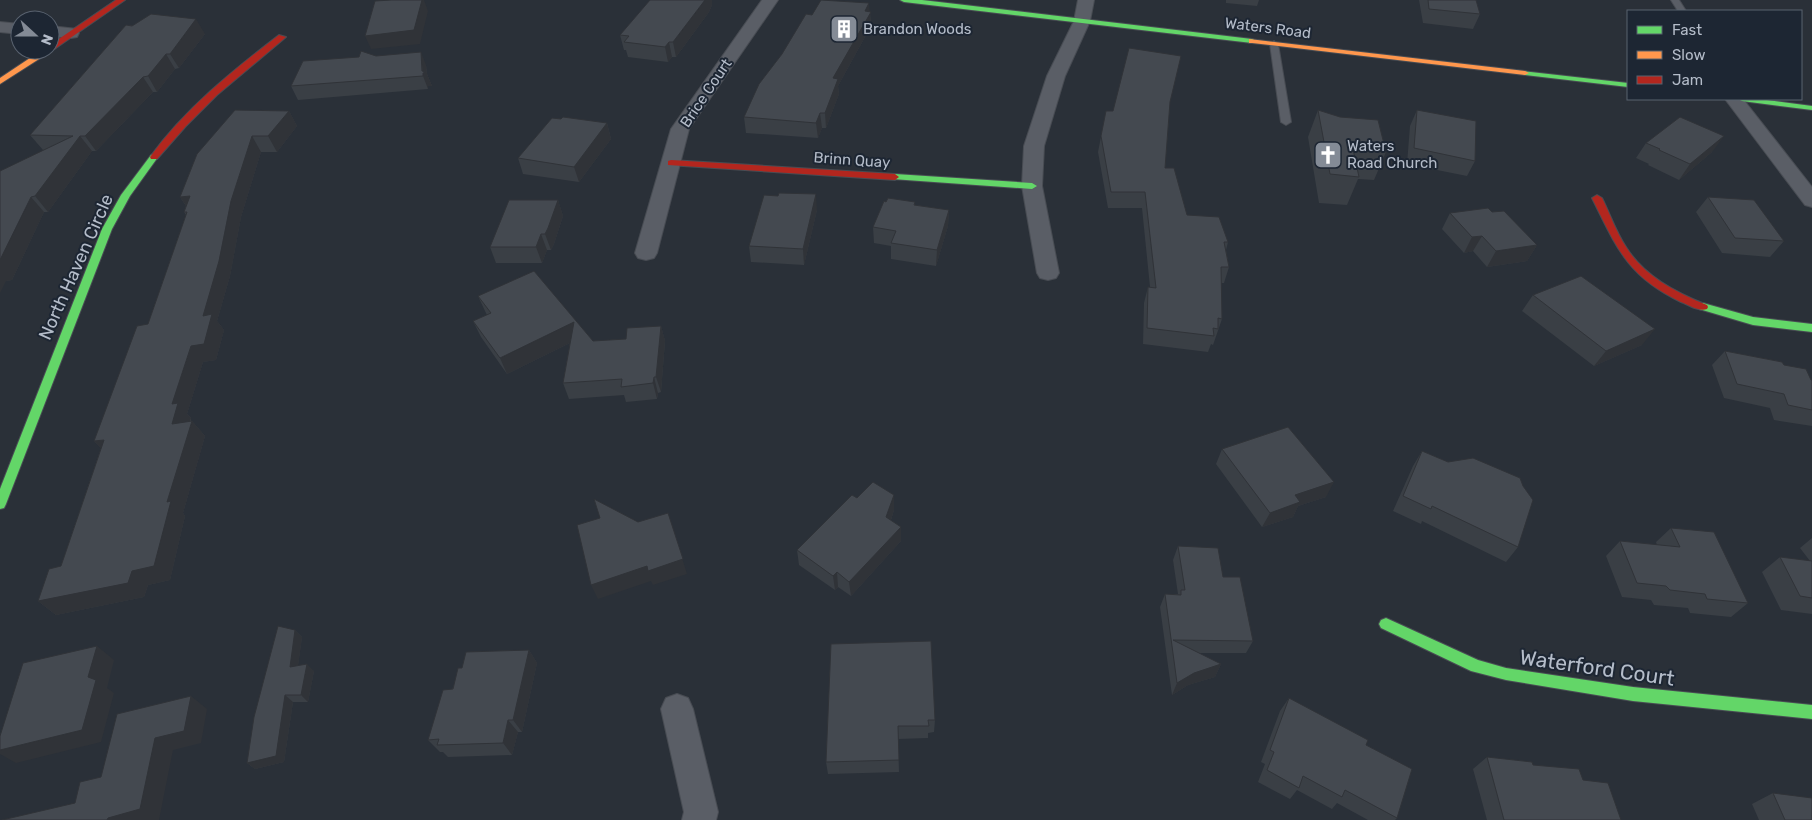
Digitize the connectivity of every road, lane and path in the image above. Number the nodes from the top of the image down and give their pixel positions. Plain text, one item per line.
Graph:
1 (121, 0) edge
2 (770, 0) edge
3 (904, 0) edge
4 (1086, 0) edge
5 (1082, 21) junction
6 (60, 32) edge
7 (71, 33) junction
8 (282, 36) dead end
9 (60, 41) edge
10 (1274, 44) junction
11 (32, 60) edge
12 (0, 82) edge
13 (1627, 85) edge
14 (1735, 100) edge
15 (1750, 100) edge
16 (1812, 108) edge
17 (1286, 122) dead end
18 (671, 163) junction
19 (1032, 186) junction
20 (1597, 198) dead end
21 (1812, 202) edge
22 (646, 253) dead end
23 (1048, 273) dead end
24 (1812, 328) edge
25 (0, 504) edge
26 (1386, 624) dead end
27 (677, 708) dead end
28 (1812, 712) edge
29 (699, 820) edge

1 - 7 street
2 - 18 street, Brice Court
3 - 5 street, Waters Road
4 - 5 street
5 - 10 street, Waters Road
5 - 19 street
6 - 7 street
7 - 9 street
8 - 25 street, North Haven Circle
10 - 13 street, Waters Road
10 - 17 lane
11 - 12 street
14 - 21 street
15 - 16 street
18 - 19 street, Brinn Quay
18 - 22 street, Brice Court
19 - 23 street
20 - 24 street
26 - 28 street, Waterford Court
27 - 29 street

